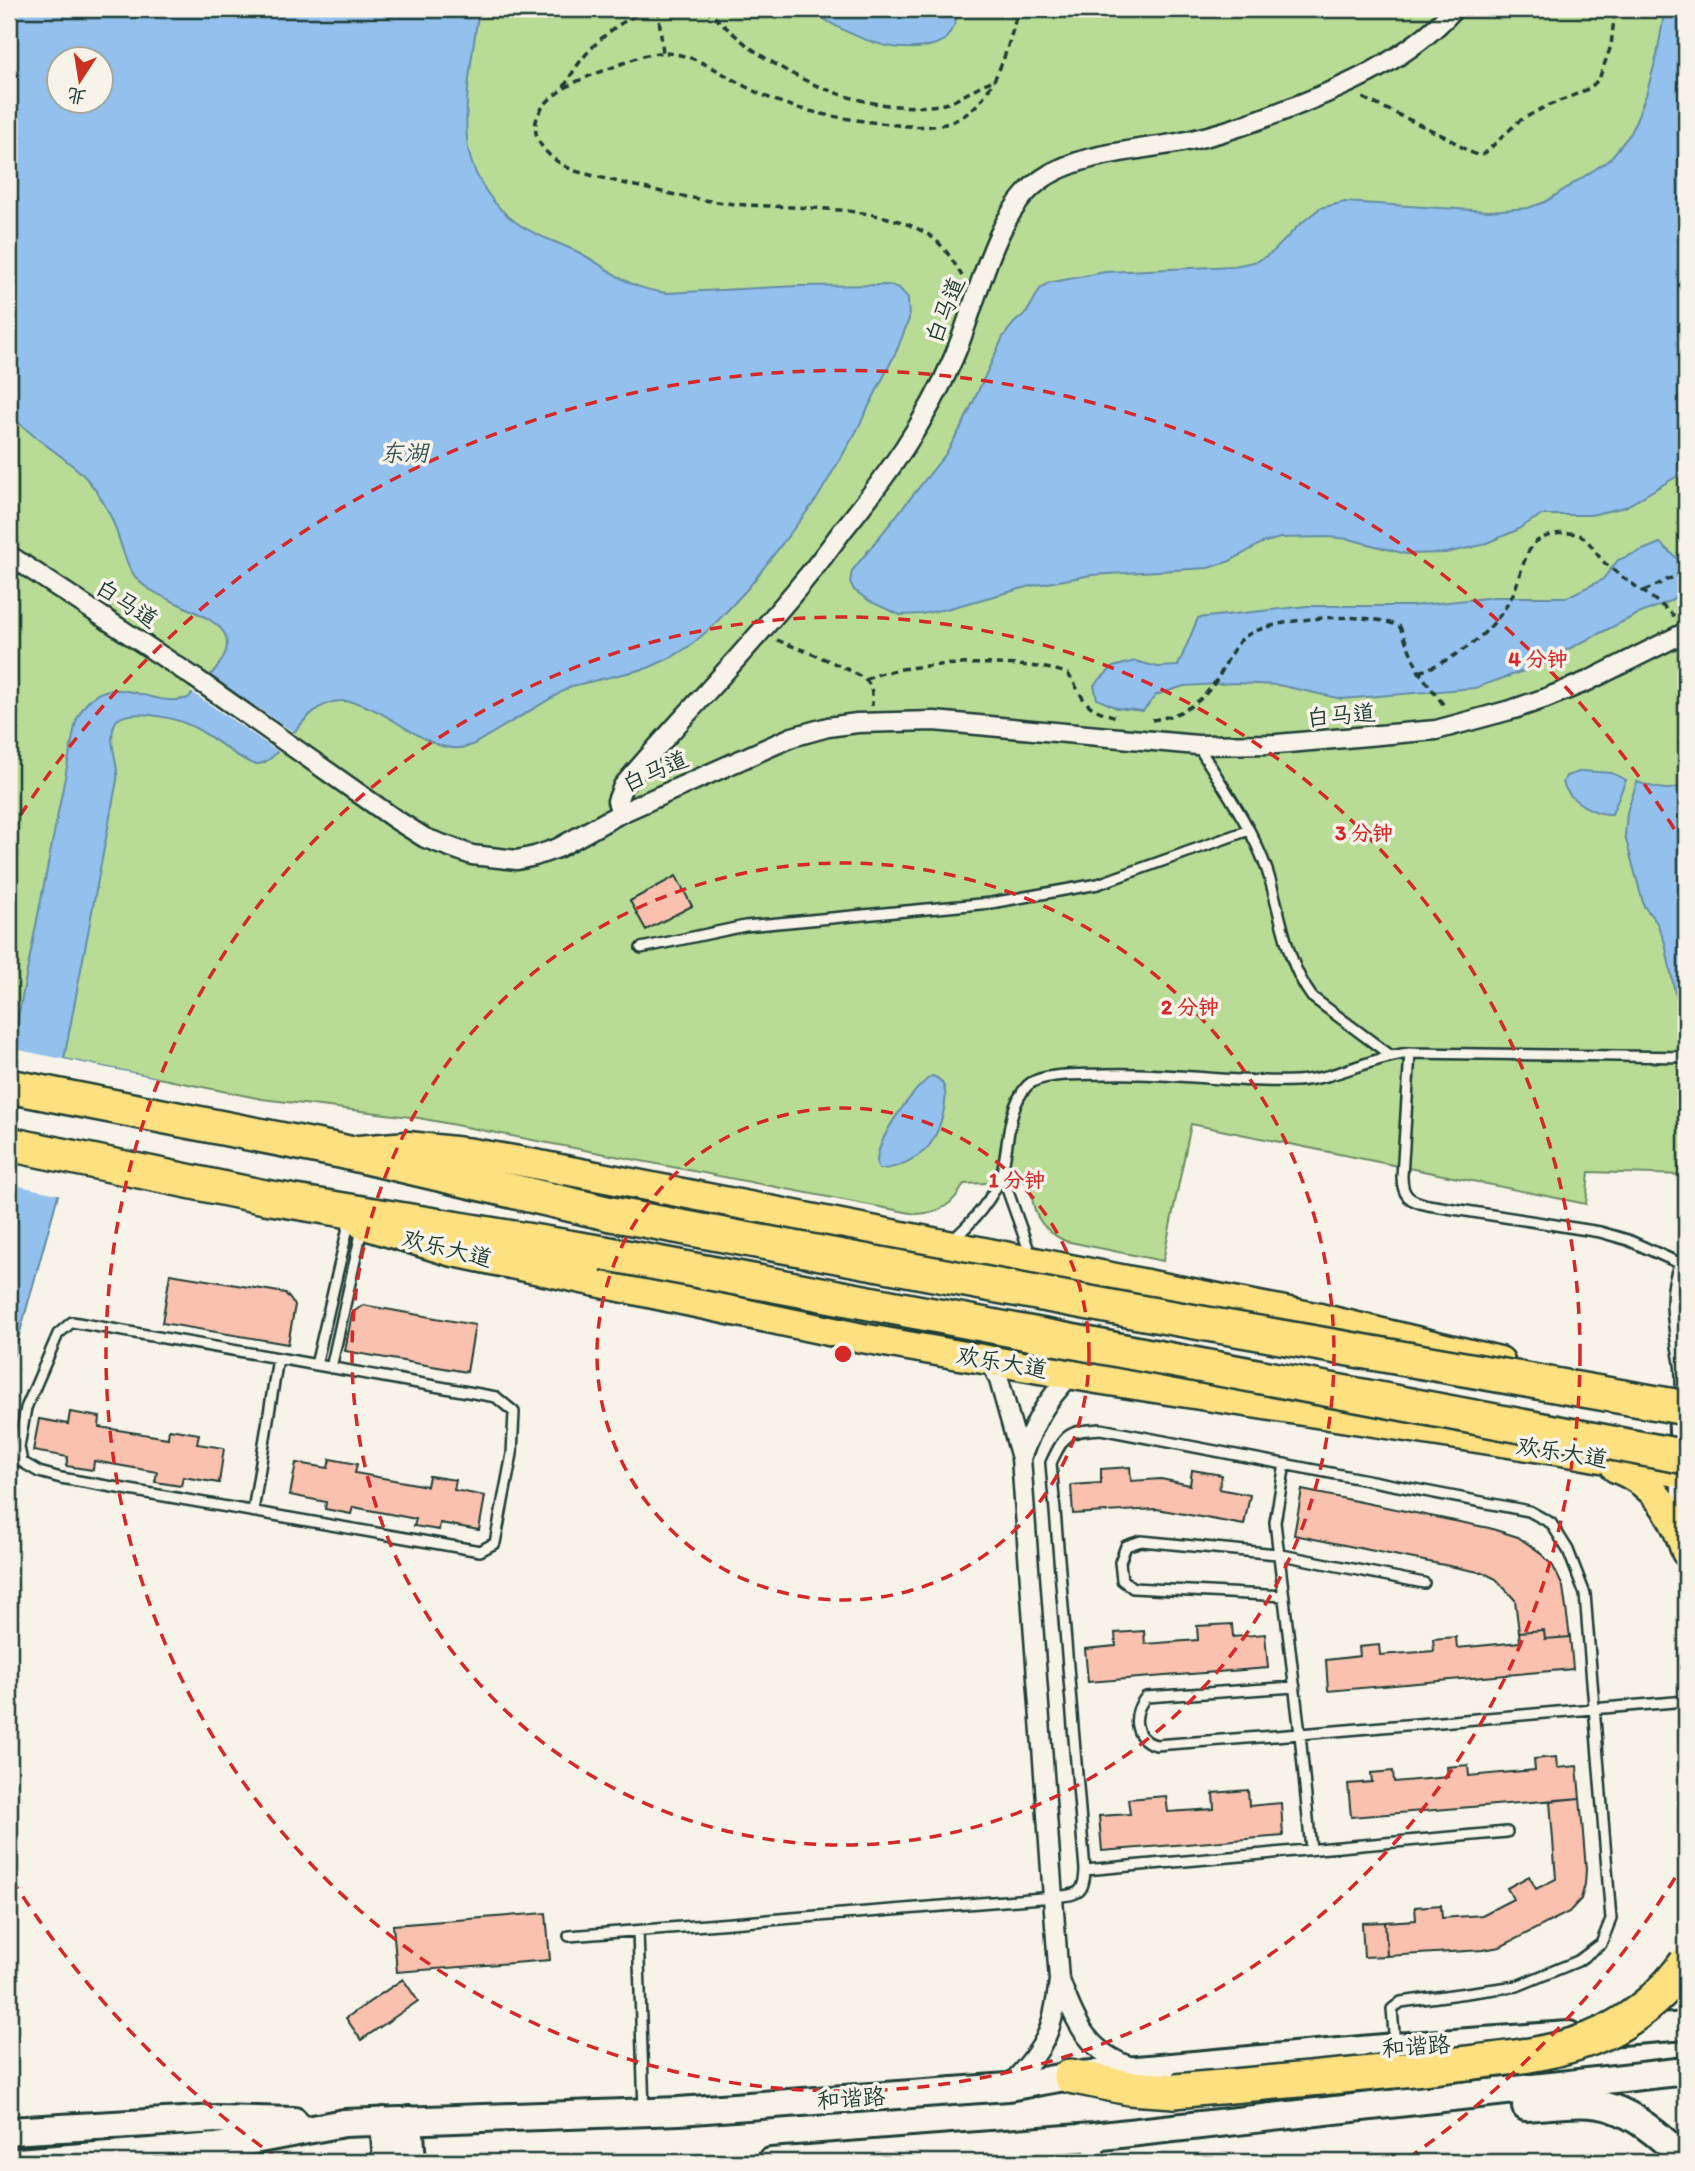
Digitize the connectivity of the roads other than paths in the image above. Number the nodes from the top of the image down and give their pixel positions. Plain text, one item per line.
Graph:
1 (1454, 9) edge
2 (9, 555) edge
3 (1681, 625) edge
4 (1197, 745) junction
5 (621, 813) junction
6 (1249, 830) junction
7 (641, 948) dead end
8 (1410, 1053) junction
9 (1390, 1055) junction
10 (1686, 1057) edge
11 (9, 1086) edge
12 (9, 1144) edge
13 (340, 1151) junction
14 (1002, 1175) junction
15 (347, 1217) junction
16 (946, 1244) junction
17 (1686, 1252) edge
18 (1033, 1261) junction
19 (1679, 1263) junction
20 (278, 1358) junction
21 (990, 1360) junction
22 (1683, 1363) edge
23 (316, 1365) junction
24 (331, 1368) junction
25 (1072, 1374) junction
26 (1685, 1406) edge
27 (1580, 1454) junction
28 (1021, 1458) junction
29 (1285, 1464) junction
30 (1686, 1468) edge
31 (253, 1511) junction
32 (1686, 1518) edge
33 (1686, 1552) edge
34 (1277, 1554) junction
35 (1424, 1583) dead end
36 (1284, 1596) junction
37 (1295, 1688) junction
38 (1686, 1701) edge
39 (1595, 1709) junction
40 (1300, 1734) junction
41 (1507, 1832) dead end
42 (1311, 1850) junction
43 (1086, 1870) junction
44 (1054, 1897) junction
45 (638, 1931) junction
46 (569, 1936) dead end
47 (1686, 1963) edge
48 (1059, 1980) junction
49 (1686, 2026) edge
50 (1395, 2047) junction
51 (1140, 2070) junction
52 (1686, 2071) edge
53 (1070, 2076) junction
54 (1008, 2087) junction
55 (1484, 2095) junction
56 (644, 2113) junction
57 (397, 2121) junction
58 (344, 2123) junction
59 (9, 2131) edge
60 (1094, 2150) edge
61 (1686, 2161) edge
62 (17, 2162) edge
63 (387, 2162) edge
64 (412, 2162) edge
65 (771, 2162) edge

1 - 5 street, 白马道
2 - 5 street, 白马道
3 - 4 street, 白马道
4 - 5 street, 白马道
4 - 6 lane
6 - 7 lane
6 - 9 lane
8 - 9 lane
8 - 10 lane
8 - 19 lane
9 - 14 lane
11 - 13 highway
12 - 15 highway, 欢乐大道
13 - 16 main road
13 - 26 highway, bridge
14 - 16 lane
14 - 18 lane
15 - 21 main road, 欢乐大道
15 - 23 lane
15 - 24 lane
15 - 30 highway, 欢乐大道, bridge
16 - 18 main road
17 - 19 lane
18 - 26 main road
19 - 22 lane
20 - 23 lane
20 - 31 lane
20 - 31 lane
21 - 25 main road, 欢乐大道
21 - 28 street
22 - 26 lane
23 - 24 lane
24 - 31 lane
25 - 27 main road, 欢乐大道
25 - 28 street
26 - 30 main road
27 - 30 main road, 欢乐大道
27 - 33 main road
28 - 44 street
29 - 34 lane
29 - 39 lane
29 - 43 lane
30 - 32 main road
34 - 35 lane
34 - 36 lane
34 - 36 lane
36 - 37 lane
37 - 40 lane
37 - 40 lane
38 - 39 lane
39 - 40 lane
39 - 50 lane
40 - 42 lane
41 - 42 lane
42 - 43 lane
43 - 44 lane
44 - 45 lane
44 - 48 street
45 - 46 lane
45 - 56 lane
47 - 53 highway, bridge
48 - 51 street
48 - 54 street
49 - 50 main road, 和谐路
50 - 51 main road, 和谐路
51 - 53 main road, 和谐路
52 - 55 main road
53 - 54 main road, 和谐路
54 - 56 main road, 和谐路
55 - 60 main road
55 - 61 main road
56 - 57 main road, 和谐路
57 - 58 main road, 和谐路
57 - 63 main road
57 - 64 main road
58 - 59 main road
58 - 62 main road, 和谐路
60 - 65 main road

